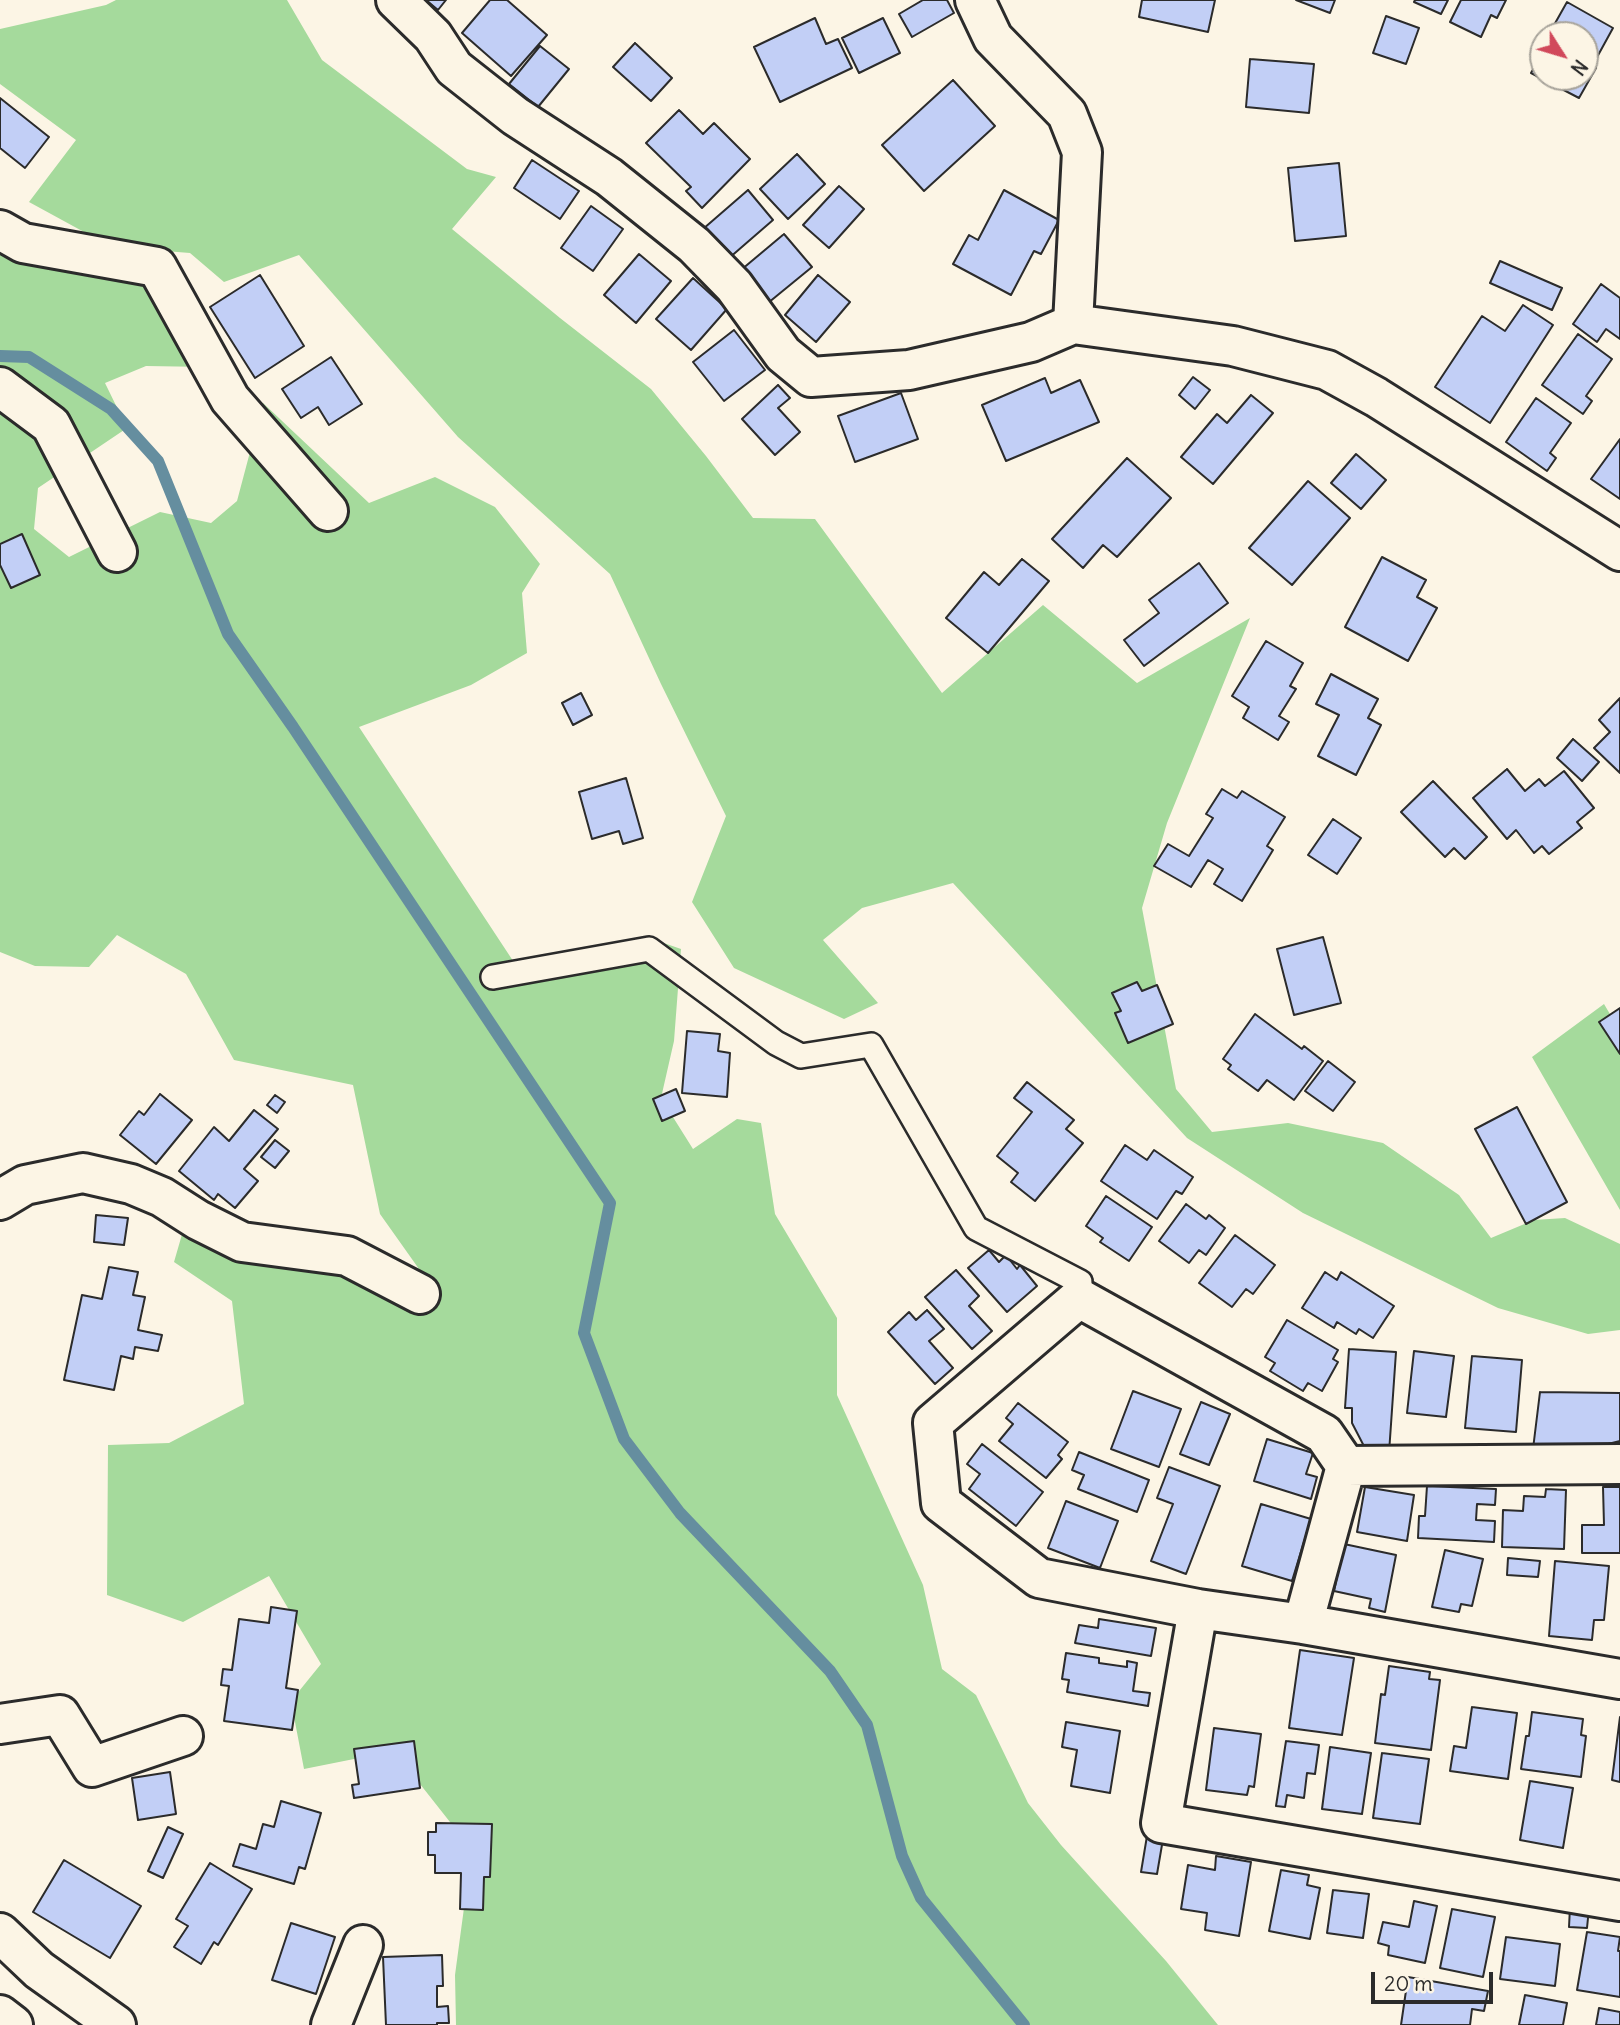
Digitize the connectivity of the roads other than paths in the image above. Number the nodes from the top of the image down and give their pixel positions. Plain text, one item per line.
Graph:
1 (396, 0) edge
2 (975, 0) edge
3 (0, 230) edge
4 (1073, 324) junction
5 (0, 387) edge
6 (328, 511) dead end
7 (117, 551) dead end
8 (1620, 551) edge
9 (494, 977) dead end
10 (0, 1200) edge
11 (420, 1294) dead end
12 (1079, 1298) junction
13 (1620, 1464) edge
14 (1346, 1466) junction
15 (1198, 1609) junction
16 (1303, 1624) junction
17 (1620, 1679) edge
18 (0, 1724) edge
19 (183, 1736) dead end
20 (1620, 1901) edge
21 (0, 1933) edge
22 (363, 1945) dead end
23 (0, 2015) edge
24 (13, 2025) edge
25 (116, 2025) edge
26 (331, 2025) edge

1 - 4 street
2 - 4 street
3 - 6 street
4 - 8 street
5 - 7 street
9 - 12 lane
10 - 11 street
12 - 14 street
12 - 15 street
13 - 14 street
14 - 16 street
15 - 16 street
15 - 20 street
16 - 17 street
18 - 19 street
21 - 25 street
22 - 26 street
23 - 24 street

